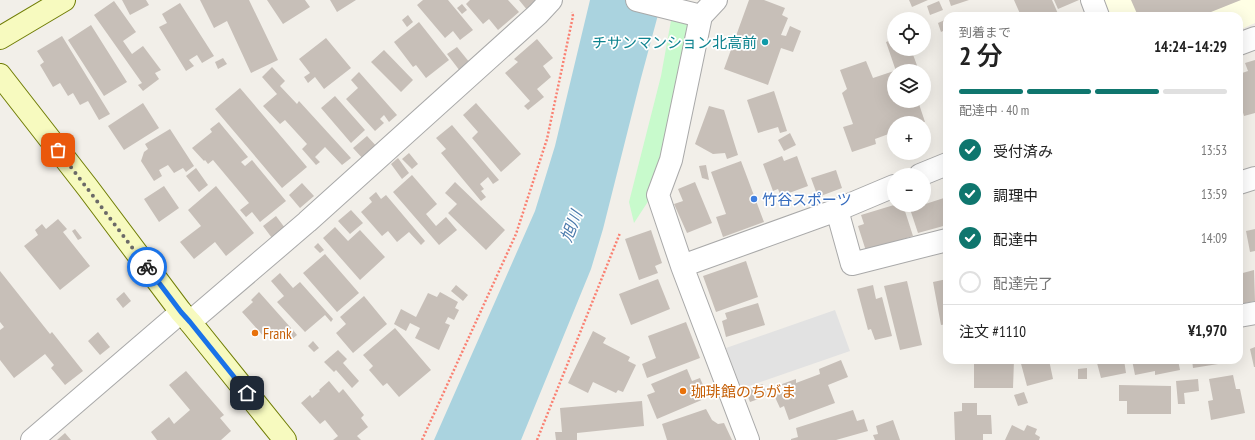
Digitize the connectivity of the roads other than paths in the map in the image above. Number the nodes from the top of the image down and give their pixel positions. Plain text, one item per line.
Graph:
1 (64, 0) edge
2 (551, 0) edge
3 (637, 0) edge
4 (716, 0) edge
5 (1092, 0) edge
6 (1096, 12) edge
7 (701, 16) junction
8 (0, 38) edge
9 (1255, 38) edge
10 (1243, 42) edge
11 (0, 75) edge
12 (943, 166) edge
13 (931, 171) edge
14 (1255, 178) edge
15 (1243, 182) edge
16 (887, 189) edge
17 (837, 210) junction
18 (943, 241) edge
19 (682, 266) junction
20 (1255, 313) edge
21 (1243, 315) edge
22 (185, 317) junction
23 (32, 440) edge
24 (284, 440) edge
25 (748, 440) edge

1 - 8 street
2 - 22 street
3 - 7 street
4 - 7 street
5 - 6 street
7 - 19 street
9 - 10 street
11 - 22 street
12 - 13 street
14 - 15 street
16 - 17 street
17 - 18 street
17 - 19 street
19 - 25 street
20 - 21 street
22 - 23 street
22 - 24 street

